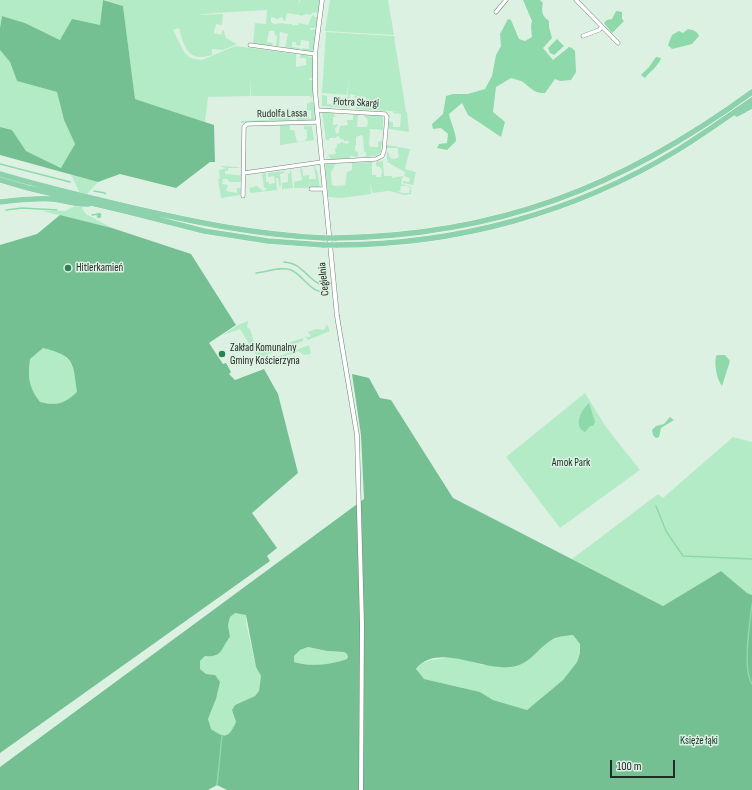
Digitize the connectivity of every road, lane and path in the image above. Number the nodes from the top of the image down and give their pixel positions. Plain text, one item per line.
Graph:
1 (322, 0) edge
2 (506, 0) edge
3 (576, 0) edge
4 (496, 12) dead end
5 (602, 27) junction
6 (583, 36) dead end
7 (618, 43) dead end
8 (250, 45) dead end
9 (315, 54) junction
10 (752, 92) edge
11 (752, 100) edge
12 (752, 106) edge
13 (317, 110) junction
14 (318, 122) junction
15 (720, 122) junction
16 (322, 162) junction
17 (244, 173) junction
18 (0, 174) edge
19 (0, 180) edge
20 (311, 189) dead end
21 (324, 189) junction
22 (243, 196) dead end
23 (0, 202) edge
24 (93, 203) junction
25 (361, 790) edge

1 - 9 street, Cegielnia
2 - 4 street
3 - 5 street
5 - 6 street
5 - 7 street
8 - 9 street
9 - 13 street, Cegielnia
10 - 18 main road, bridge
11 - 15 main road
12 - 15 main road
13 - 14 street, Cegielnia
13 - 16 street, Piotra Skargi
14 - 16 street, Cegielnia
14 - 17 street, Rudolfa Lassa
15 - 24 main road, bridge
16 - 17 street
16 - 21 street, Cegielnia
17 - 22 street, Rudolfa Lassa
19 - 24 main road
20 - 21 street
21 - 25 street, Cegielnia
23 - 24 main road

